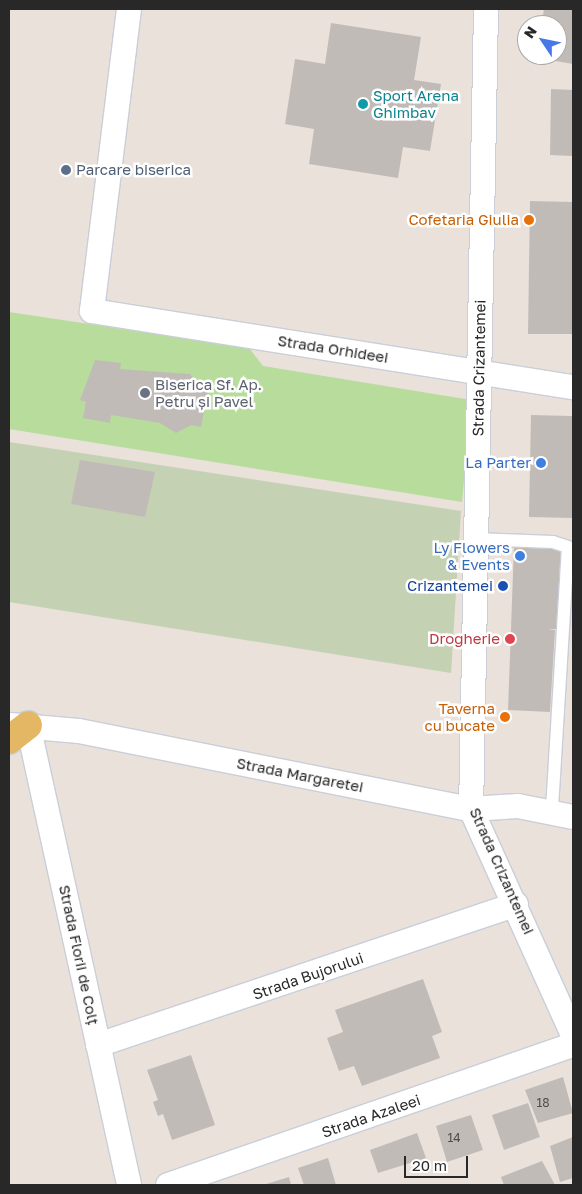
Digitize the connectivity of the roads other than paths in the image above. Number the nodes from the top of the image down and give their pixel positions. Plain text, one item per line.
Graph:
1 (129, 9) edge
2 (486, 9) edge
3 (479, 372) junction
4 (573, 388) edge
5 (476, 540) junction
6 (13, 727) edge
7 (471, 809) junction
8 (563, 815) edge
9 (516, 904) junction
10 (573, 1035) edge
11 (98, 1045) junction
12 (573, 1045) edge
13 (129, 1185) edge
14 (168, 1185) edge

1 - 3 street, Strada Orhideei
2 - 3 street, Strada Crizantemei
3 - 4 street, Strada Orhideei
3 - 5 street, Strada Crizantemei
5 - 7 street, Strada Crizantemei
5 - 8 lane
6 - 7 street, Strada Margaretei
6 - 11 street, Strada Florii de Colț
7 - 8 street, Strada Margaretei
7 - 9 street, Strada Crizantemei
9 - 10 street, Strada Crizantemei
9 - 11 street, Strada Bujorului
11 - 13 street, Strada Florii de Colț
12 - 14 street, Strada Azaleei

